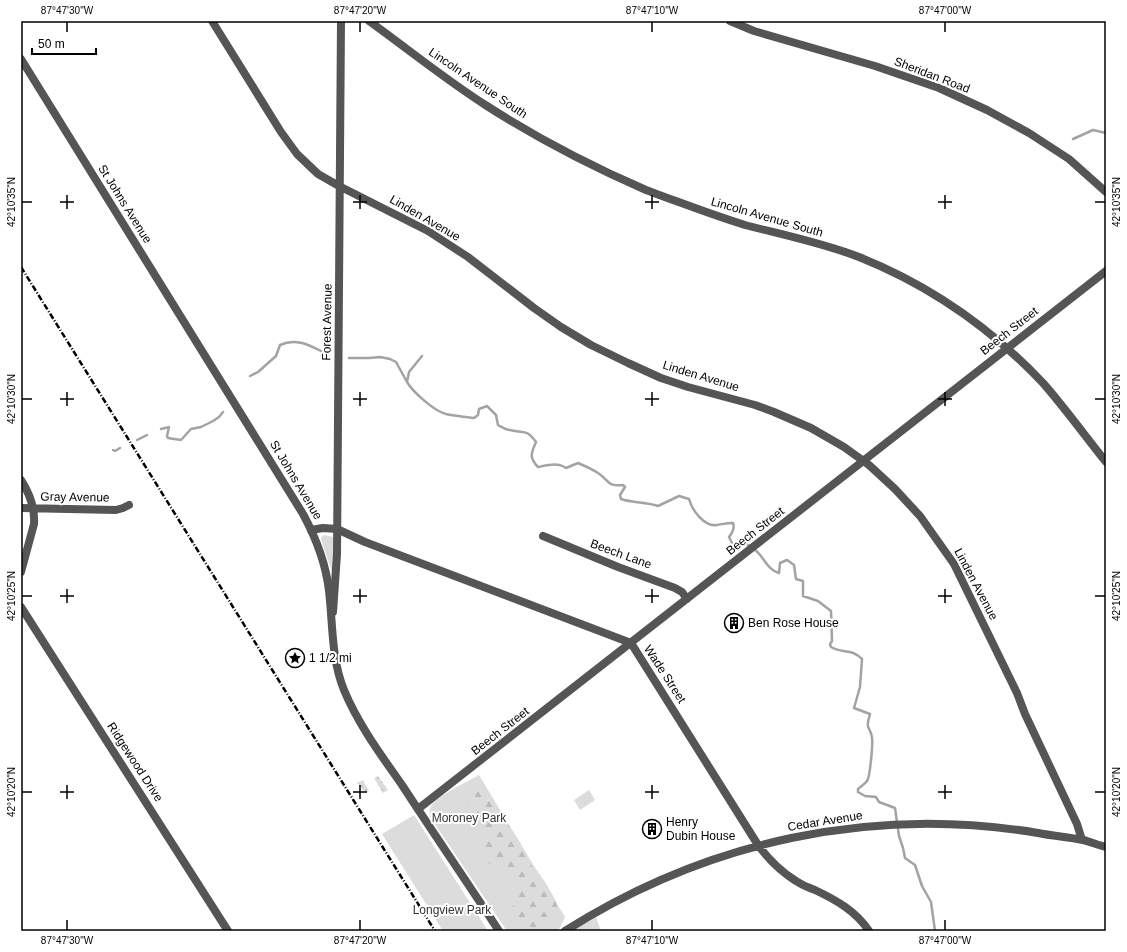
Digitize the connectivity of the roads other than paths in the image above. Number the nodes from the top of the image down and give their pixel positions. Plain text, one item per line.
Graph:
1 (212, 21) edge
2 (341, 21) edge
3 (369, 21) edge
4 (730, 21) edge
5 (21, 59) edge
6 (339, 186) junction
7 (1106, 192) edge
8 (1106, 271) edge
9 (1007, 348) junction
10 (862, 461) junction
11 (1106, 462) edge
12 (21, 480) edge
13 (128, 505) dead end
14 (21, 508) edge
15 (33, 508) junction
16 (337, 529) junction
17 (311, 530) junction
18 (543, 536) dead end
19 (21, 572) edge
20 (687, 599) junction
21 (21, 607) edge
22 (332, 624) junction
23 (631, 643) junction
24 (418, 809) junction
25 (1082, 840) junction
26 (758, 845) junction
27 (1106, 847) edge
28 (228, 931) edge
29 (499, 931) edge
30 (565, 931) edge
31 (868, 931) edge

1 - 6 street, Linden Avenue
2 - 6 street, Forest Avenue
3 - 9 street, Lincoln Avenue South
4 - 7 street, Sheridan Road
5 - 17 street, St Johns Avenue
6 - 10 street, Linden Avenue
6 - 16 street, Forest Avenue
8 - 9 street, Beech Street
9 - 10 street, Beech Street
9 - 11 street, Lincoln Avenue South
10 - 20 street, Beech Street
10 - 25 street, Linden Avenue
12 - 15 street
13 - 15 street, Gray Avenue
14 - 15 street, Gray Avenue
15 - 19 street
16 - 17 street, Wade Street
16 - 22 street, Forest Avenue
16 - 23 street, Wade Street
17 - 22 street, St Johns Avenue
18 - 20 street, Beech Lane
20 - 23 street, Beech Street
21 - 28 street, Ridgewood Drive
22 - 24 street, St Johns Avenue
23 - 24 street, Beech Street
23 - 26 street, Wade Street
24 - 29 street, St Johns Avenue
25 - 26 street, Cedar Avenue
25 - 27 street, Cedar Avenue
26 - 30 street, Cedar Avenue
26 - 31 street, Wade Street

